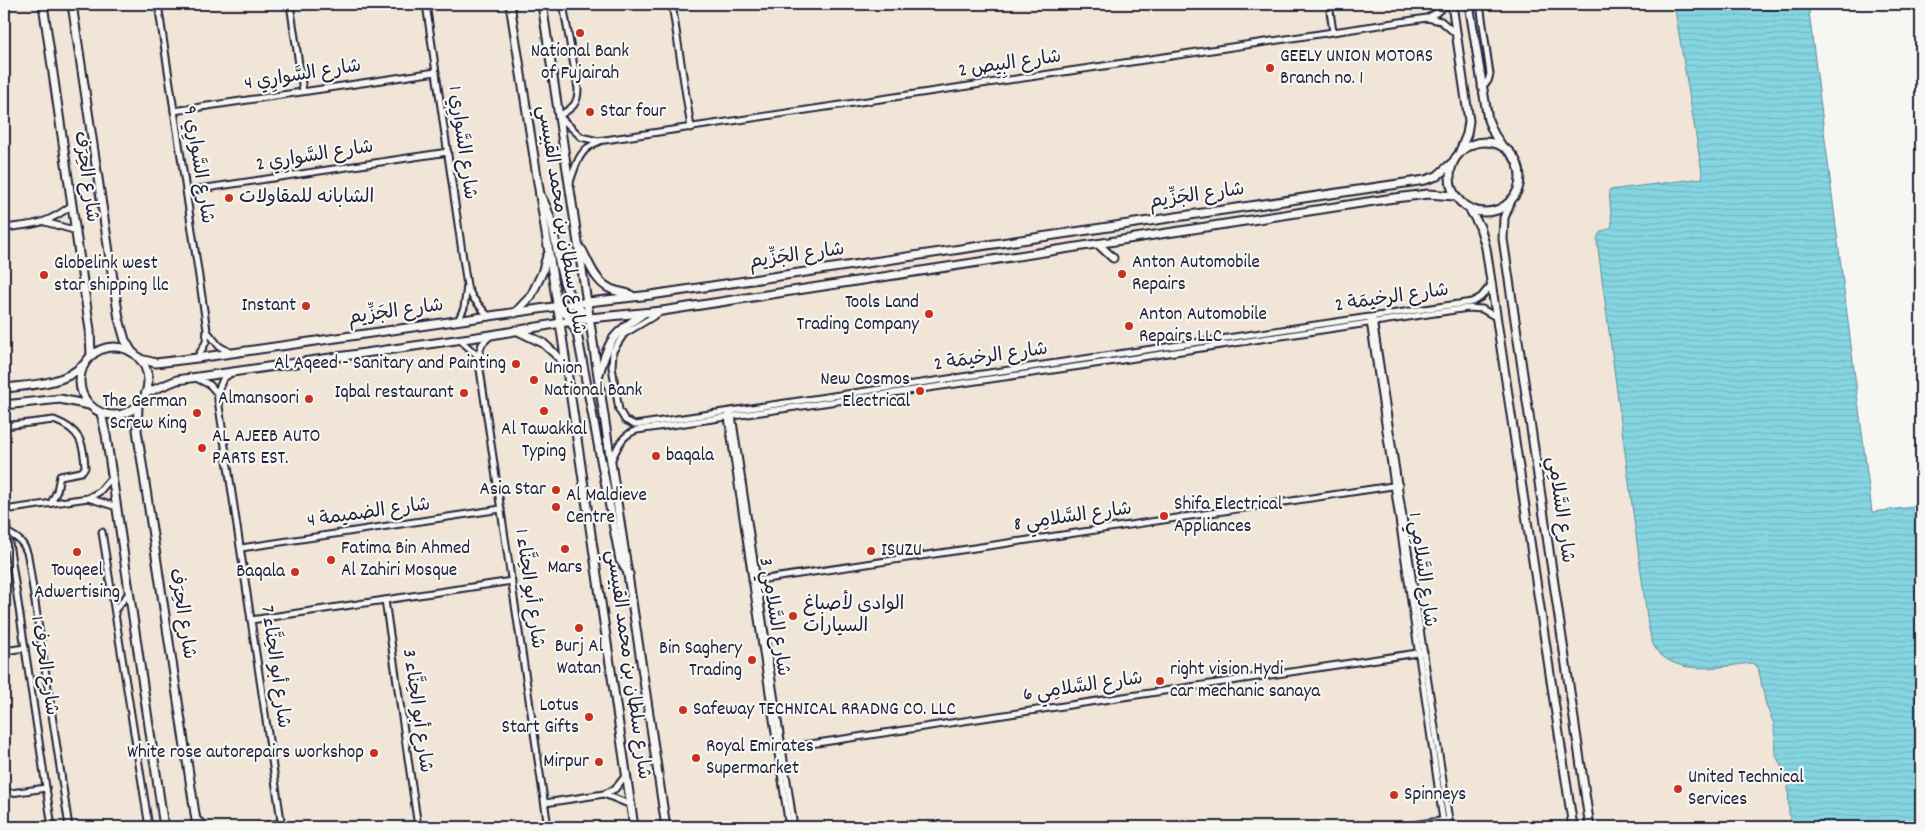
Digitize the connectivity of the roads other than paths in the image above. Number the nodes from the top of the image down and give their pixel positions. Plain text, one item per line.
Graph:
1 (43, 4) edge
2 (72, 4) edge
3 (158, 4) edge
4 (290, 4) edge
5 (426, 4) edge
6 (510, 4) edge
7 (542, 4) edge
8 (563, 4) edge
9 (672, 4) edge
10 (1329, 4) edge
11 (1447, 4) edge
12 (1452, 4) edge
13 (1468, 4) edge
14 (1480, 4) edge
15 (1427, 18) junction
16 (1333, 32) junction
17 (1456, 34) junction
18 (436, 72) junction
19 (1481, 88) junction
20 (303, 91) junction
21 (174, 112) junction
22 (560, 116) junction
23 (691, 128) junction
24 (598, 142) junction
25 (1503, 146) junction
26 (448, 152) junction
27 (1459, 153) junction
28 (1452, 163) junction
29 (570, 183) junction
30 (186, 191) junction
31 (539, 192) junction
32 (1455, 196) junction
33 (1512, 200) junction
34 (72, 205) junction
35 (1469, 208) junction
36 (45, 222) junction
37 (4, 228) edge
38 (76, 231) junction
39 (579, 242) junction
40 (1098, 244) junction
41 (548, 254) junction
42 (1114, 258) dead end
43 (1491, 285) junction
44 (467, 286) junction
45 (634, 296) junction
46 (588, 302) junction
47 (574, 304) junction
48 (557, 307) junction
49 (662, 311) junction
50 (515, 313) junction
51 (644, 313) junction
52 (489, 317) junction
53 (1496, 317) junction
54 (590, 318) junction
55 (1372, 320) junction
56 (458, 321) junction
57 (572, 321) junction
58 (560, 323) junction
59 (207, 330) junction
60 (516, 330) junction
61 (491, 335) junction
62 (459, 339) junction
63 (132, 352) junction
64 (231, 353) junction
65 (1121, 354) junction
66 (478, 356) junction
67 (197, 358) junction
68 (88, 359) junction
69 (140, 359) junction
70 (1122, 360) junction
71 (566, 364) junction
72 (232, 373) junction
73 (598, 376) junction
74 (195, 377) junction
75 (4, 388) edge
76 (146, 393) junction
77 (217, 393) junction
78 (4, 405) edge
79 (89, 405) junction
80 (138, 406) junction
81 (101, 413) junction
82 (730, 415) junction
83 (4, 426) edge
84 (612, 459) junction
85 (112, 477) junction
86 (1396, 486) junction
87 (88, 498) junction
88 (51, 503) junction
89 (117, 507) junction
90 (4, 510) edge
91 (501, 510) junction
92 (102, 532) dead end
93 (8, 533) junction
94 (241, 548) junction
95 (630, 575) junction
96 (755, 580) junction
97 (512, 581) junction
98 (130, 592) junction
99 (385, 600) junction
100 (115, 610) junction
101 (252, 620) junction
102 (25, 648) junction
103 (4, 651) edge
104 (1421, 652) junction
105 (780, 748) junction
106 (626, 775) junction
107 (46, 788) junction
108 (4, 794) edge
109 (604, 794) junction
110 (545, 803) junction
111 (631, 805) junction
112 (196, 818) junction
113 (1446, 820) junction
114 (282, 825) edge
115 (52, 827) edge
116 (69, 827) edge
117 (149, 827) edge
118 (164, 827) edge
119 (197, 827) edge
120 (206, 827) edge
121 (253, 827) edge
122 (418, 827) edge
123 (548, 827) edge
124 (634, 827) edge
125 (666, 827) edge
126 (789, 827) edge
127 (794, 827) edge
128 (1398, 827) edge
129 (1444, 827) edge
130 (1450, 827) edge
131 (1573, 827) edge
132 (1590, 827) edge

1 - 34 street, شارع الحِرَف
2 - 63 street, شارع الحِرَف
3 - 21 street, شارع السَّوارِي 9
4 - 20 street
5 - 18 street, شارع السَّوارِي 1
6 - 31 street, شارع سلطان بن محمد القبيسي
7 - 22 street, شارع سلطان بن محمد القبيسي
8 - 22 street
9 - 23 street
10 - 16 street
11 - 15 street, شارع البِيص 2
12 - 17 street
13 - 19 street
14 - 19 street
15 - 16 street, شارع البِيص 2
15 - 17 street, شارع البِيص 2
16 - 23 street, شارع البِيص 2
17 - 27 street
18 - 20 street, شارع السَّوارِي 4
18 - 26 street, شارع السَّوارِي 1
19 - 25 street
20 - 21 street, شارع السَّوارِي 4
21 - 30 street, شارع السَّوارِي 9
22 - 24 street
22 - 29 street, شارع سلطان بن محمد القبيسي
23 - 24 street, شارع البِيص 2
24 - 29 street, شارع البِيص 2
25 - 27 street
25 - 33 street
26 - 30 street, شارع السَّوارِي 2
26 - 44 street, شارع السَّوارِي 1
27 - 28 street
28 - 32 street
28 - 45 street, شارع الجَزِّيم
29 - 39 street, شارع سلطان بن محمد القبيسي
30 - 59 street, شارع السَّوارِي 9
31 - 41 street, شارع سلطان بن محمد القبيسي
31 - 47 street
32 - 35 street
32 - 40 street, شارع الجَزِّيم
33 - 35 street
33 - 132 street, شارع السَّلامِي
34 - 36 street
34 - 38 street, شارع الحِرَف
35 - 43 street, شارع السَّلامِي
36 - 37 street
36 - 38 street
38 - 68 street, شارع الحِرَف
39 - 45 street
39 - 46 street, شارع سلطان بن محمد القبيسي
40 - 42 street
40 - 49 street, شارع الجَزِّيم
41 - 48 street, شارع سلطان بن محمد القبيسي
41 - 50 street
43 - 53 street, شارع السَّلامِي
43 - 55 street, شارع الرخيمَة 2
44 - 52 street, شارع السَّوارِي 1
44 - 56 street, شارع السَّوارِي 1
45 - 46 street, شارع الجَزِّيم
46 - 47 street, شارع الجَزِّيم
46 - 54 street, شارع سلطان بن محمد القبيسي
47 - 48 street, شارع الجَزِّيم
47 - 54 street
48 - 50 street, شارع الجَزِّيم
48 - 57 street
48 - 58 street, شارع سلطان بن محمد القبيسي
49 - 51 street, شارع الجَزِّيم
49 - 82 street, شارع الرخيمَة 2
50 - 52 street, شارع الجَزِّيم
51 - 54 street, شارع الجَزِّيم
51 - 73 street
52 - 56 street, شارع الجَزِّيم
53 - 55 street, شارع الرخيمَة 2
53 - 131 street, شارع السَّلامِي
54 - 57 street, شارع الجَزِّيم
54 - 73 street, شارع سلطان بن محمد القبيسي
55 - 65 street, شارع الرخيمَة 2
55 - 70 street, شارع الرخيمَة 2
55 - 86 street, شارع السَّلامِي 1
56 - 64 street, شارع الجَزِّيم
57 - 58 street, شارع الجَزِّيم
57 - 95 street
58 - 60 street, شارع الجَزِّيم
58 - 71 street, شارع سلطان بن محمد القبيسي
59 - 64 street
59 - 67 street, شارع السَّوارِي 9
60 - 61 street, شارع الجَزِّيم
60 - 71 street
61 - 62 street, شارع الجَزِّيم
61 - 66 street
62 - 66 street
62 - 72 street, شارع الجَزِّيم
63 - 68 street
63 - 69 street
64 - 67 street, شارع الجَزِّيم
65 - 70 street
65 - 82 street, شارع الرخيمَة 2
66 - 91 street, شارع أبو الحِنَّاء 1
67 - 69 street, شارع الجَزِّيم
68 - 75 street
68 - 79 street
69 - 76 street
70 - 82 street, شارع الرخيمَة 2
71 - 106 street, شارع سلطان بن محمد القبيسي
72 - 74 street, شارع الجَزِّيم
72 - 77 street
73 - 84 street, شارع سلطان بن محمد القبيسي
74 - 76 street, شارع الجَزِّيم
74 - 77 street
76 - 80 street
77 - 94 street, شارع أبو الحِنَّاء 7
78 - 79 street
79 - 81 street
80 - 81 street
80 - 112 street, شارع الحِرَف
81 - 85 street
82 - 84 street, شارع الرخيمَة 2
82 - 96 street, شارع السَّلامِي 3
83 - 88 street
84 - 95 street, شارع سلطان بن محمد القبيسي
85 - 87 street
85 - 89 street
86 - 96 street, شارع السَّلامِي 8
86 - 104 street, شارع السَّلامِي 1
87 - 88 street
87 - 89 street
88 - 90 street
89 - 98 street
90 - 93 street, شارع الحرَف 1
91 - 94 street, شارع الضميمة 4
91 - 97 street, شارع أبو الحِنَّاء 1
92 - 100 street
93 - 102 street, شارع الحرَف 1
93 - 116 street
94 - 101 street, شارع أبو الحِنَّاء 7
95 - 125 street, شارع سلطان بن محمد القبيسي
96 - 105 street, شارع السَّلامِي 3
97 - 99 street
97 - 110 street, شارع أبو الحِنَّاء 1
98 - 100 street
98 - 118 street
99 - 101 street
99 - 122 street, شارع أبو الحِنَّاء 3
100 - 117 street
101 - 114 street, شارع أبو الحِنَّاء 7
102 - 103 street
102 - 107 street, شارع الحرَف 1
104 - 105 street, شارع السَّلامِي 6
104 - 113 street, شارع السَّلامِي 1
105 - 126 street, شارع السَّلامِي 3
105 - 127 street, شارع السَّلامِي 3
106 - 109 street
106 - 111 street, شارع سلطان بن محمد القبيسي
107 - 108 street
107 - 115 street, شارع الحرَف 1
109 - 110 street
109 - 111 street
110 - 123 street, شارع أبو الحِنَّاء 1
111 - 124 street, شارع سلطان بن محمد القبيسي
112 - 119 street, شارع الحِرَف
112 - 120 street
113 - 128 street
113 - 129 street, شارع السَّلامِي 1
113 - 130 street, شارع السَّلامِي 1
114 - 121 street

